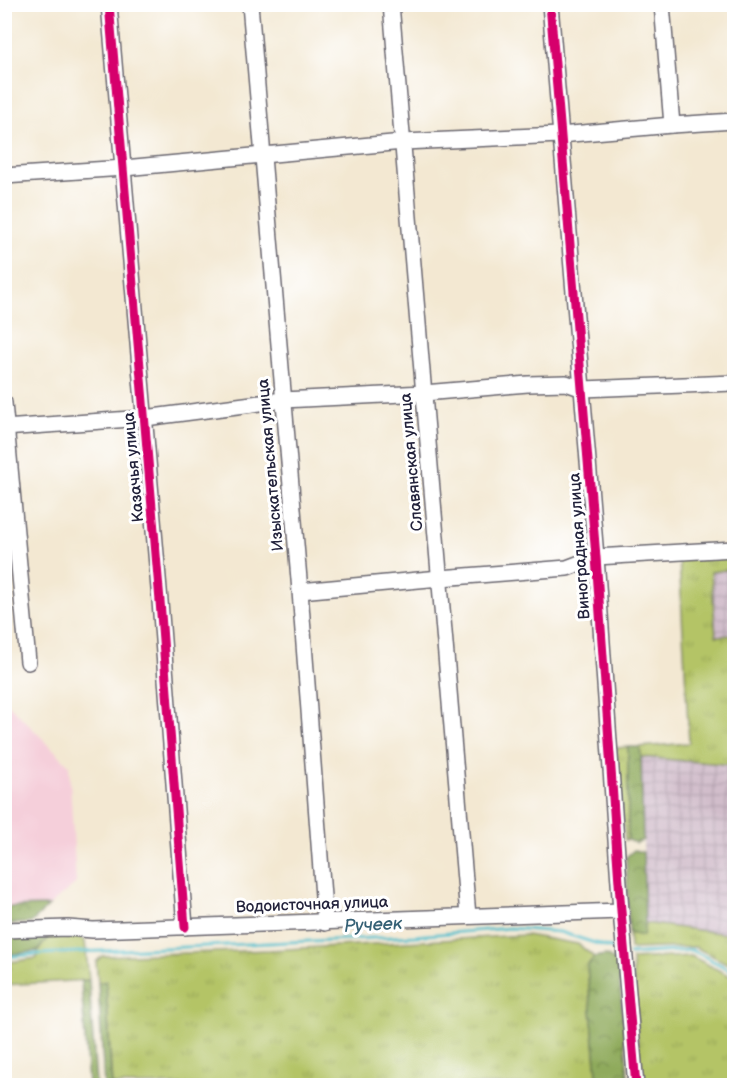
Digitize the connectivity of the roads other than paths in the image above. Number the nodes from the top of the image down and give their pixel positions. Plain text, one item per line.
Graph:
1 (109, 4) edge
2 (250, 4) edge
3 (391, 4) edge
4 (550, 4) edge
5 (662, 4) edge
6 (735, 121) edge
7 (672, 124) junction
8 (560, 135) junction
9 (403, 142) junction
10 (263, 156) junction
11 (124, 168) junction
12 (4, 176) edge
13 (735, 383) edge
14 (583, 389) junction
15 (424, 393) junction
16 (283, 400) junction
17 (4, 403) edge
18 (145, 418) junction
19 (6, 428) edge
20 (735, 549) edge
21 (596, 557) junction
22 (440, 578) junction
23 (300, 591) junction
24 (28, 662) dead end
25 (621, 910) junction
26 (468, 916) junction
27 (325, 922) junction
28 (185, 927) junction
29 (4, 930) edge
30 (636, 1086) edge

1 - 11 street, Казачья улица
2 - 10 street, Изыскательская улица
3 - 9 street, Славянская улица
4 - 8 street, Виноградная улица
5 - 7 street
6 - 7 street
7 - 8 street
8 - 9 street
8 - 14 street, Виноградная улица
9 - 10 street
9 - 15 street, Славянская улица
10 - 11 street
10 - 16 street, Изыскательская улица
11 - 12 street
11 - 18 street, Казачья улица
13 - 14 street
14 - 15 street
14 - 21 street, Виноградная улица
15 - 16 street
15 - 22 street, Славянская улица
16 - 18 street
16 - 23 street, Изыскательская улица
17 - 19 street
18 - 19 street
18 - 28 street, Казачья улица
19 - 24 street
20 - 21 street
21 - 22 street
21 - 25 street, Виноградная улица
22 - 23 street
22 - 26 street, Славянская улица
23 - 27 street, Изыскательская улица
25 - 26 street, Водоисточная улица
25 - 30 street, Виноградная улица
26 - 27 street, Водоисточная улица
27 - 28 street, Водоисточная улица
28 - 29 street, Водоисточная улица

